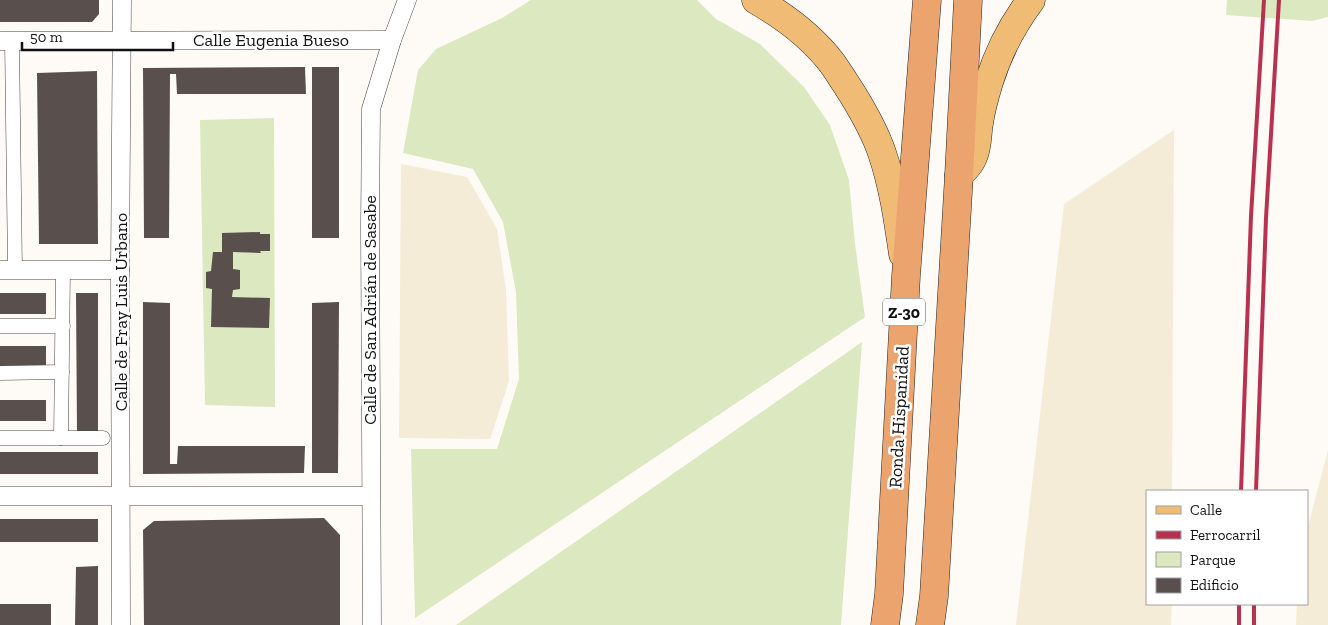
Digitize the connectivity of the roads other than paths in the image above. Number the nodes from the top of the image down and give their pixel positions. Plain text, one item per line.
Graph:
1 (122, 0) edge
2 (407, 0) edge
3 (756, 0) edge
4 (927, 0) edge
5 (968, 0) edge
6 (1031, 0) edge
7 (392, 40) junction
8 (6, 41) edge
9 (121, 41) junction
10 (7, 156) edge
11 (959, 175) junction
12 (8, 270) edge
13 (63, 270) junction
14 (120, 270) junction
15 (906, 276) junction
16 (0, 326) edge
17 (62, 326) junction
18 (62, 372) junction
19 (0, 373) edge
20 (0, 438) edge
21 (61, 438) junction
22 (103, 438) dead end
23 (0, 496) edge
24 (121, 496) junction
25 (372, 496) junction
26 (121, 625) edge
27 (372, 625) edge
28 (885, 625) edge
29 (930, 625) edge

1 - 9 street, Calle de Fray Luis Urbano
2 - 7 street, Calle de San Adrián de Sasabe
3 - 15 main road
4 - 15 highway, Ronda Hispanidad / Z-30
5 - 11 highway, Z-30
6 - 11 main road
7 - 9 street, Calle Eugenia Bueso
7 - 25 street, Calle de San Adrián de Sasabe
8 - 9 street, Calle Eugenia Bueso
8 - 10 street
9 - 14 street, Calle de Fray Luis Urbano
10 - 12 street
11 - 29 highway, Z-30
12 - 13 street
13 - 14 street
13 - 17 street
14 - 24 street, Calle de Fray Luis Urbano
15 - 28 highway, Ronda Hispanidad / Z-30
16 - 17 street
17 - 18 street
18 - 19 street
18 - 21 street
20 - 21 street
21 - 22 street
23 - 24 street
24 - 25 street
24 - 26 street, Calle de Fray Luis Urbano
25 - 27 street, Calle de San Adrián de Sasabe

